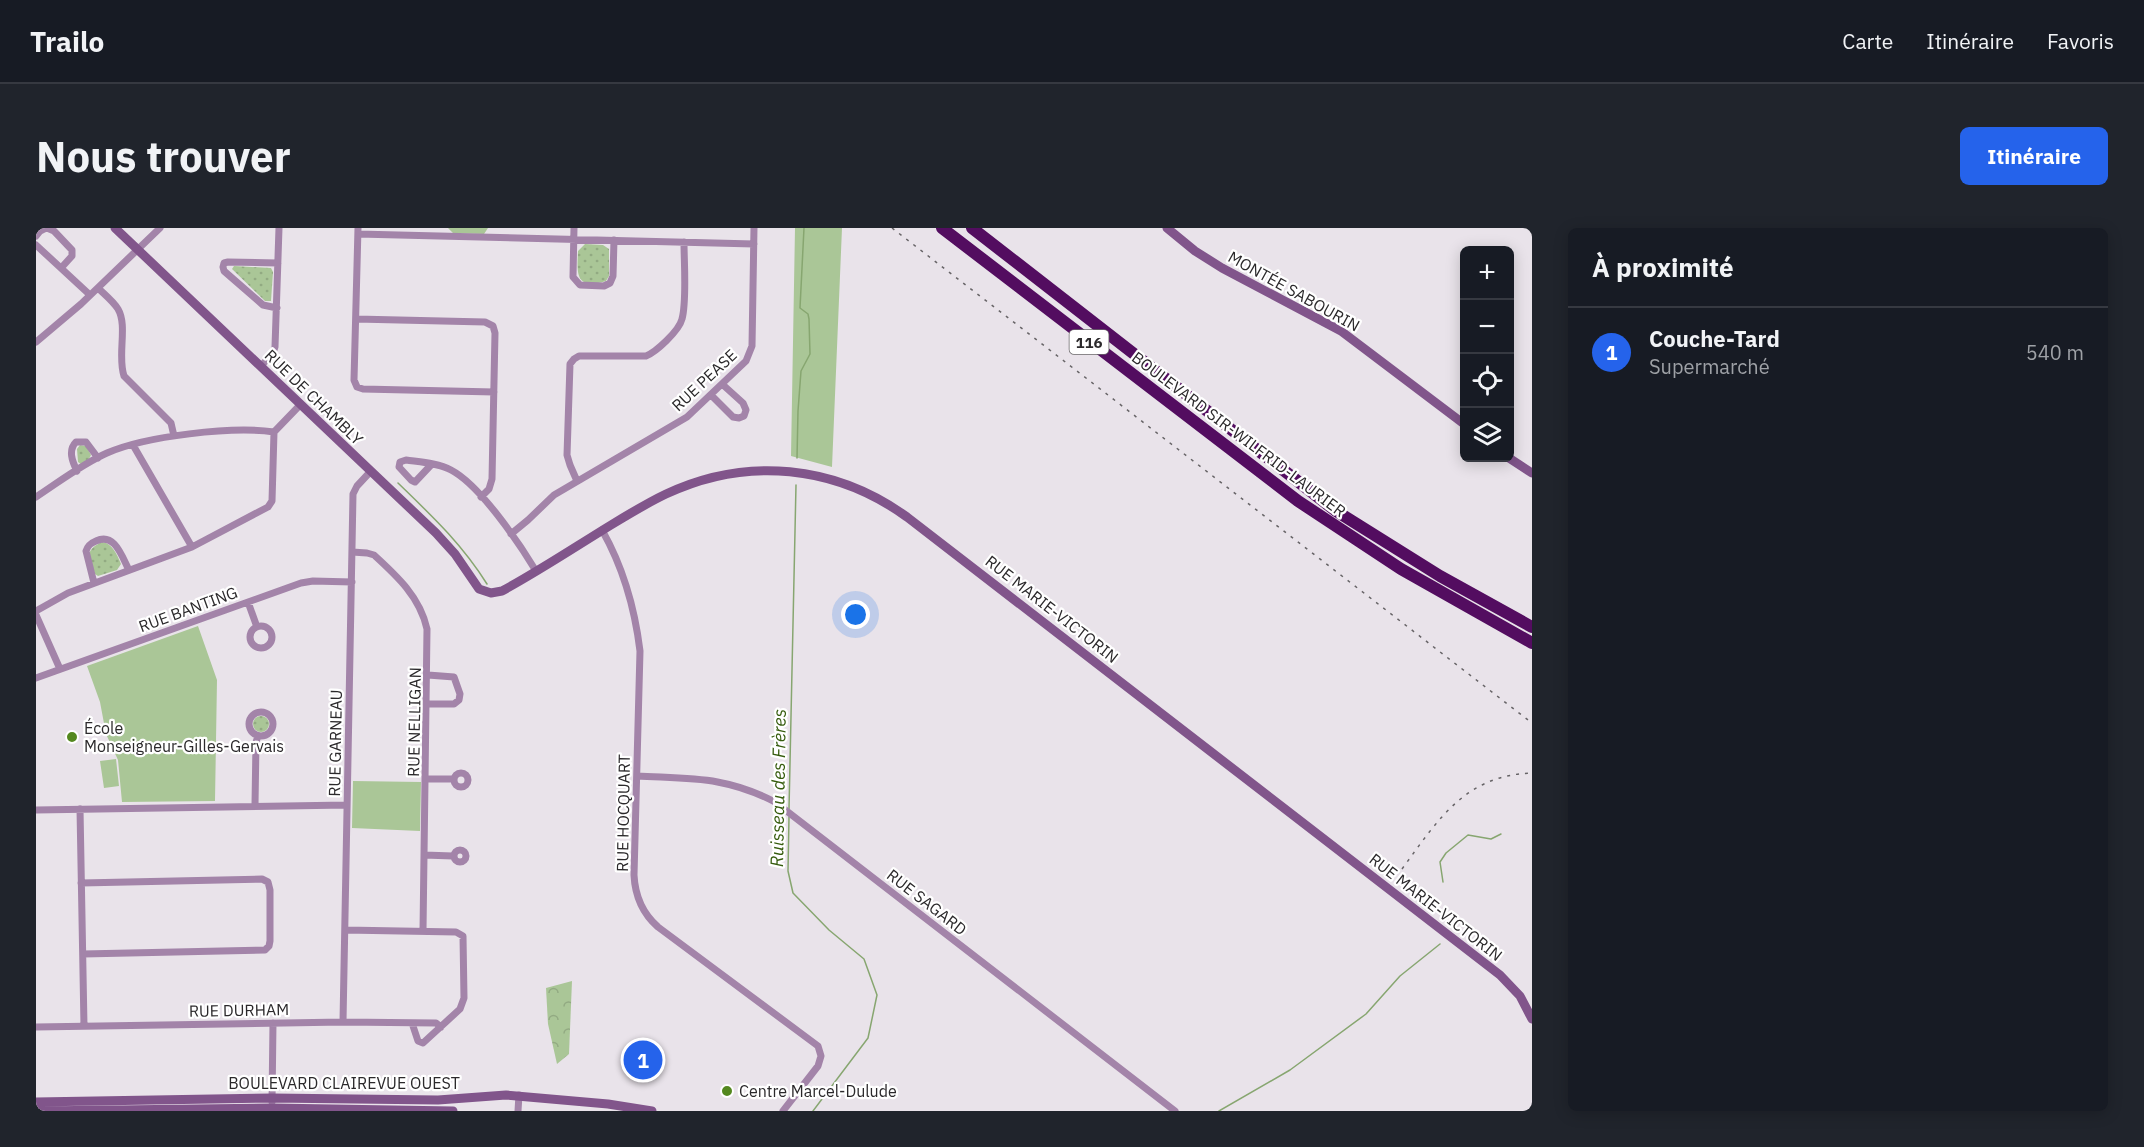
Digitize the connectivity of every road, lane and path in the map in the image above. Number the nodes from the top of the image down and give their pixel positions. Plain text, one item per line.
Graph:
1 (46, 228) edge
2 (115, 228) edge
3 (160, 228) edge
4 (279, 228) edge
5 (444, 228) edge
6 (492, 228) edge
7 (574, 228) edge
8 (754, 228) edge
9 (942, 228) edge
10 (972, 228) edge
11 (1167, 228) edge
12 (358, 231) edge
13 (36, 236) edge
14 (444, 237) junction
15 (492, 238) junction
16 (574, 239) junction
17 (614, 240) junction
18 (684, 243) junction
19 (754, 243) junction
20 (36, 245) edge
21 (138, 250) junction
22 (278, 263) junction
23 (62, 267) junction
24 (98, 288) junction
25 (90, 295) junction
26 (277, 308) junction
27 (356, 319) junction
28 (36, 342) edge
29 (261, 366) junction
30 (722, 384) junction
31 (494, 392) junction
32 (711, 395) junction
33 (301, 405) junction
34 (1460, 421) edge
35 (274, 432) junction
36 (174, 436) junction
37 (133, 445) junction
38 (98, 458) junction
39 (1514, 461) edge
40 (431, 465) dead end
41 (77, 471) junction
42 (371, 471) junction
43 (1532, 472) edge
44 (577, 481) junction
45 (36, 497) edge
46 (481, 497) junction
47 (602, 530) junction
48 (511, 534) junction
49 (192, 546) junction
50 (352, 552) junction
51 (129, 570) junction
52 (536, 571) junction
53 (352, 582) junction
54 (94, 583) junction
55 (486, 592) joint
56 (248, 602) junction
57 (1462, 604) junction
58 (36, 613) edge
59 (257, 627) dead end
60 (1532, 627) edge
61 (1532, 643) edge
62 (1532, 649) edge
63 (60, 669) junction
64 (428, 675) junction
65 (36, 678) edge
66 (428, 704) junction
67 (258, 736) dead end
68 (637, 776) junction
69 (426, 779) junction
70 (453, 779) dead end
71 (255, 805) junction
72 (347, 806) junction
73 (80, 809) junction
74 (36, 810) edge
75 (424, 855) junction
76 (453, 856) dead end
77 (81, 884) junction
78 (345, 930) junction
79 (423, 931) junction
80 (83, 954) junction
81 (1532, 1019) edge
82 (343, 1022) junction
83 (273, 1023) junction
84 (412, 1023) junction
85 (84, 1026) junction
86 (36, 1027) edge
87 (441, 1027) junction
88 (519, 1095) junction
89 (36, 1102) edge
90 (272, 1103) junction
91 (331, 1106) edge
92 (36, 1111) edge
93 (453, 1111) edge
94 (518, 1111) edge
95 (649, 1111) edge
96 (783, 1111) edge
97 (1175, 1111) edge

1 - 13 street
1 - 23 street
2 - 21 street, RUE DE CHAMBLY
3 - 21 street
4 - 22 street
5 - 14 street
6 - 15 street
7 - 16 street
8 - 19 street, RUE PEASE
9 - 57 highway, BOULEVARD SIR-WILFRID-LAURIER / 116
10 - 60 highway, BOULEVARD SIR-WILFRID-LAURIER / 116
11 - 34 street, MONTÉE SABOURIN
12 - 14 street
12 - 27 street
14 - 15 street
15 - 16 street
16 - 17 street
16 - 17 street
17 - 18 street
18 - 19 street
18 - 44 street
19 - 30 street, RUE PEASE
20 - 23 street
21 - 24 street
21 - 29 street, RUE DE CHAMBLY
22 - 26 street
22 - 26 street
23 - 25 street
24 - 25 street
24 - 36 street
25 - 28 street
26 - 29 street
27 - 31 street
27 - 31 street
29 - 33 street, RUE DE CHAMBLY
30 - 32 street, RUE PEASE
30 - 32 street
31 - 46 street
32 - 44 street, RUE PEASE
33 - 35 street
33 - 42 street, RUE DE CHAMBLY
35 - 36 street
35 - 49 street
36 - 37 street
37 - 38 street
37 - 49 street
38 - 41 street
38 - 41 street
39 - 43 street
40 - 46 street
41 - 45 street
42 - 50 street, RUE GARNEAU
42 - 55 street, RUE DE CHAMBLY
44 - 48 street, RUE PEASE
46 - 48 street
47 - 52 street, RUE MARIE-VICTORIN
47 - 68 street, RUE HOCQUART
47 - 81 street, RUE MARIE-VICTORIN
48 - 52 street
49 - 51 street
50 - 53 street, RUE GARNEAU
50 - 64 street, RUE NELLIGAN
51 - 54 street
51 - 54 street
52 - 55 street, RUE MARIE-VICTORIN
53 - 56 street, RUE BANTING
53 - 72 street, RUE GARNEAU
54 - 58 street
56 - 59 street
56 - 63 street, RUE BANTING
57 - 61 highway, BOULEVARD SIR-WILFRID-LAURIER / 116
57 - 62 highway
58 - 63 street
63 - 65 street, RUE BANTING
64 - 66 street, RUE NELLIGAN
64 - 66 street
66 - 69 street, RUE NELLIGAN
67 - 71 street
68 - 96 street, RUE HOCQUART
68 - 97 street, RUE SAGARD
69 - 70 street
69 - 75 street, RUE NELLIGAN
71 - 72 street
71 - 73 street
72 - 78 street, RUE GARNEAU
73 - 74 street
73 - 77 street
75 - 76 street
75 - 79 street, RUE NELLIGAN
77 - 80 street
77 - 80 street
78 - 79 street
78 - 82 street, RUE GARNEAU
79 - 87 street
80 - 85 street
82 - 83 street, RUE DURHAM
82 - 84 street, RUE DURHAM
83 - 85 street, RUE DURHAM
83 - 90 street
84 - 87 street, RUE DURHAM
84 - 87 street
85 - 86 street, RUE DURHAM
88 - 91 street, BOULEVARD CLAIREVUE OUEST
88 - 94 street
88 - 95 street, BOULEVARD CLAIREVUE OUEST
89 - 90 street, BOULEVARD CLAIREVUE OUEST
90 - 91 street, BOULEVARD CLAIREVUE OUEST
90 - 92 street, BOULEVARD CLAIREVUE OUEST
91 - 93 street, BOULEVARD CLAIREVUE OUEST

